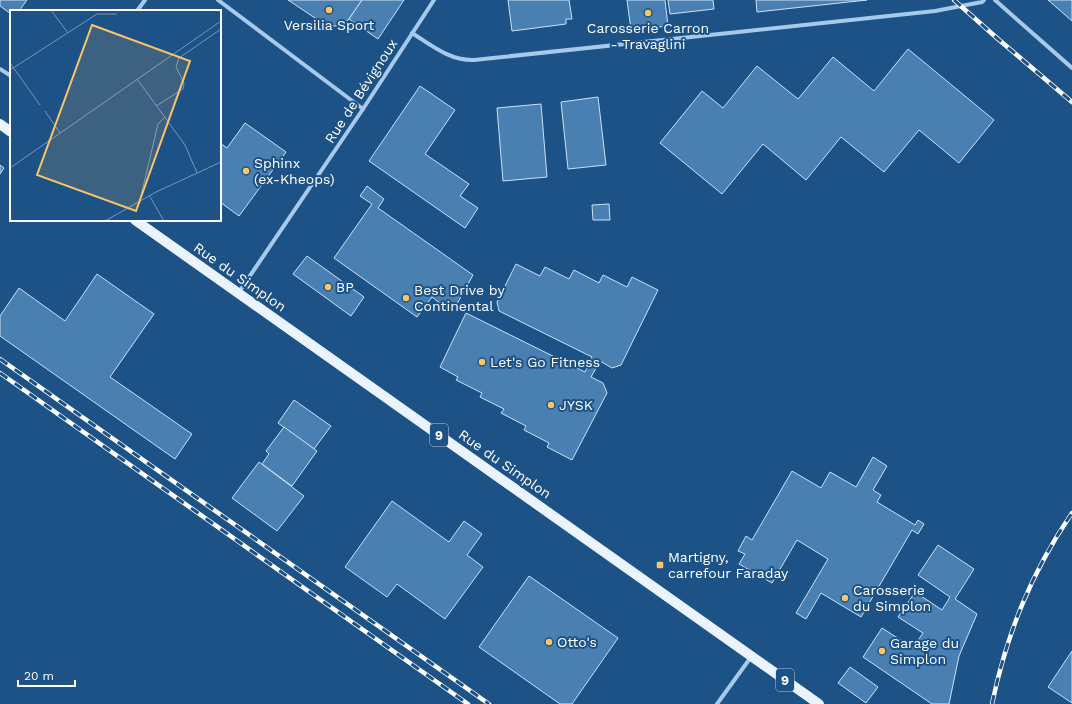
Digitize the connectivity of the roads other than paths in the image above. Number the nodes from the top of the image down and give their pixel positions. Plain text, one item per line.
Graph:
1 (145, 0) edge
2 (218, 0) edge
3 (434, 0) edge
4 (984, 0) edge
5 (995, 0) edge
6 (138, 10) edge
7 (412, 33) junction
8 (1072, 68) edge
9 (0, 69) edge
10 (10, 75) edge
11 (363, 109) junction
12 (0, 124) edge
13 (10, 131) edge
14 (136, 221) edge
15 (239, 293) junction
16 (752, 657) junction
17 (717, 704) edge
18 (819, 704) edge

1 - 6 street
2 - 11 street
3 - 7 street, Rue de Bévignoux
4 - 7 street
5 - 8 street
7 - 11 street, Rue de Bévignoux
9 - 10 street
11 - 15 street, Rue de Bévignoux
12 - 13 main road
14 - 15 main road, Rue du Simplon / 9
15 - 16 main road, Rue du Simplon / 9
16 - 17 street
16 - 18 main road, Rue du Simplon / 9

